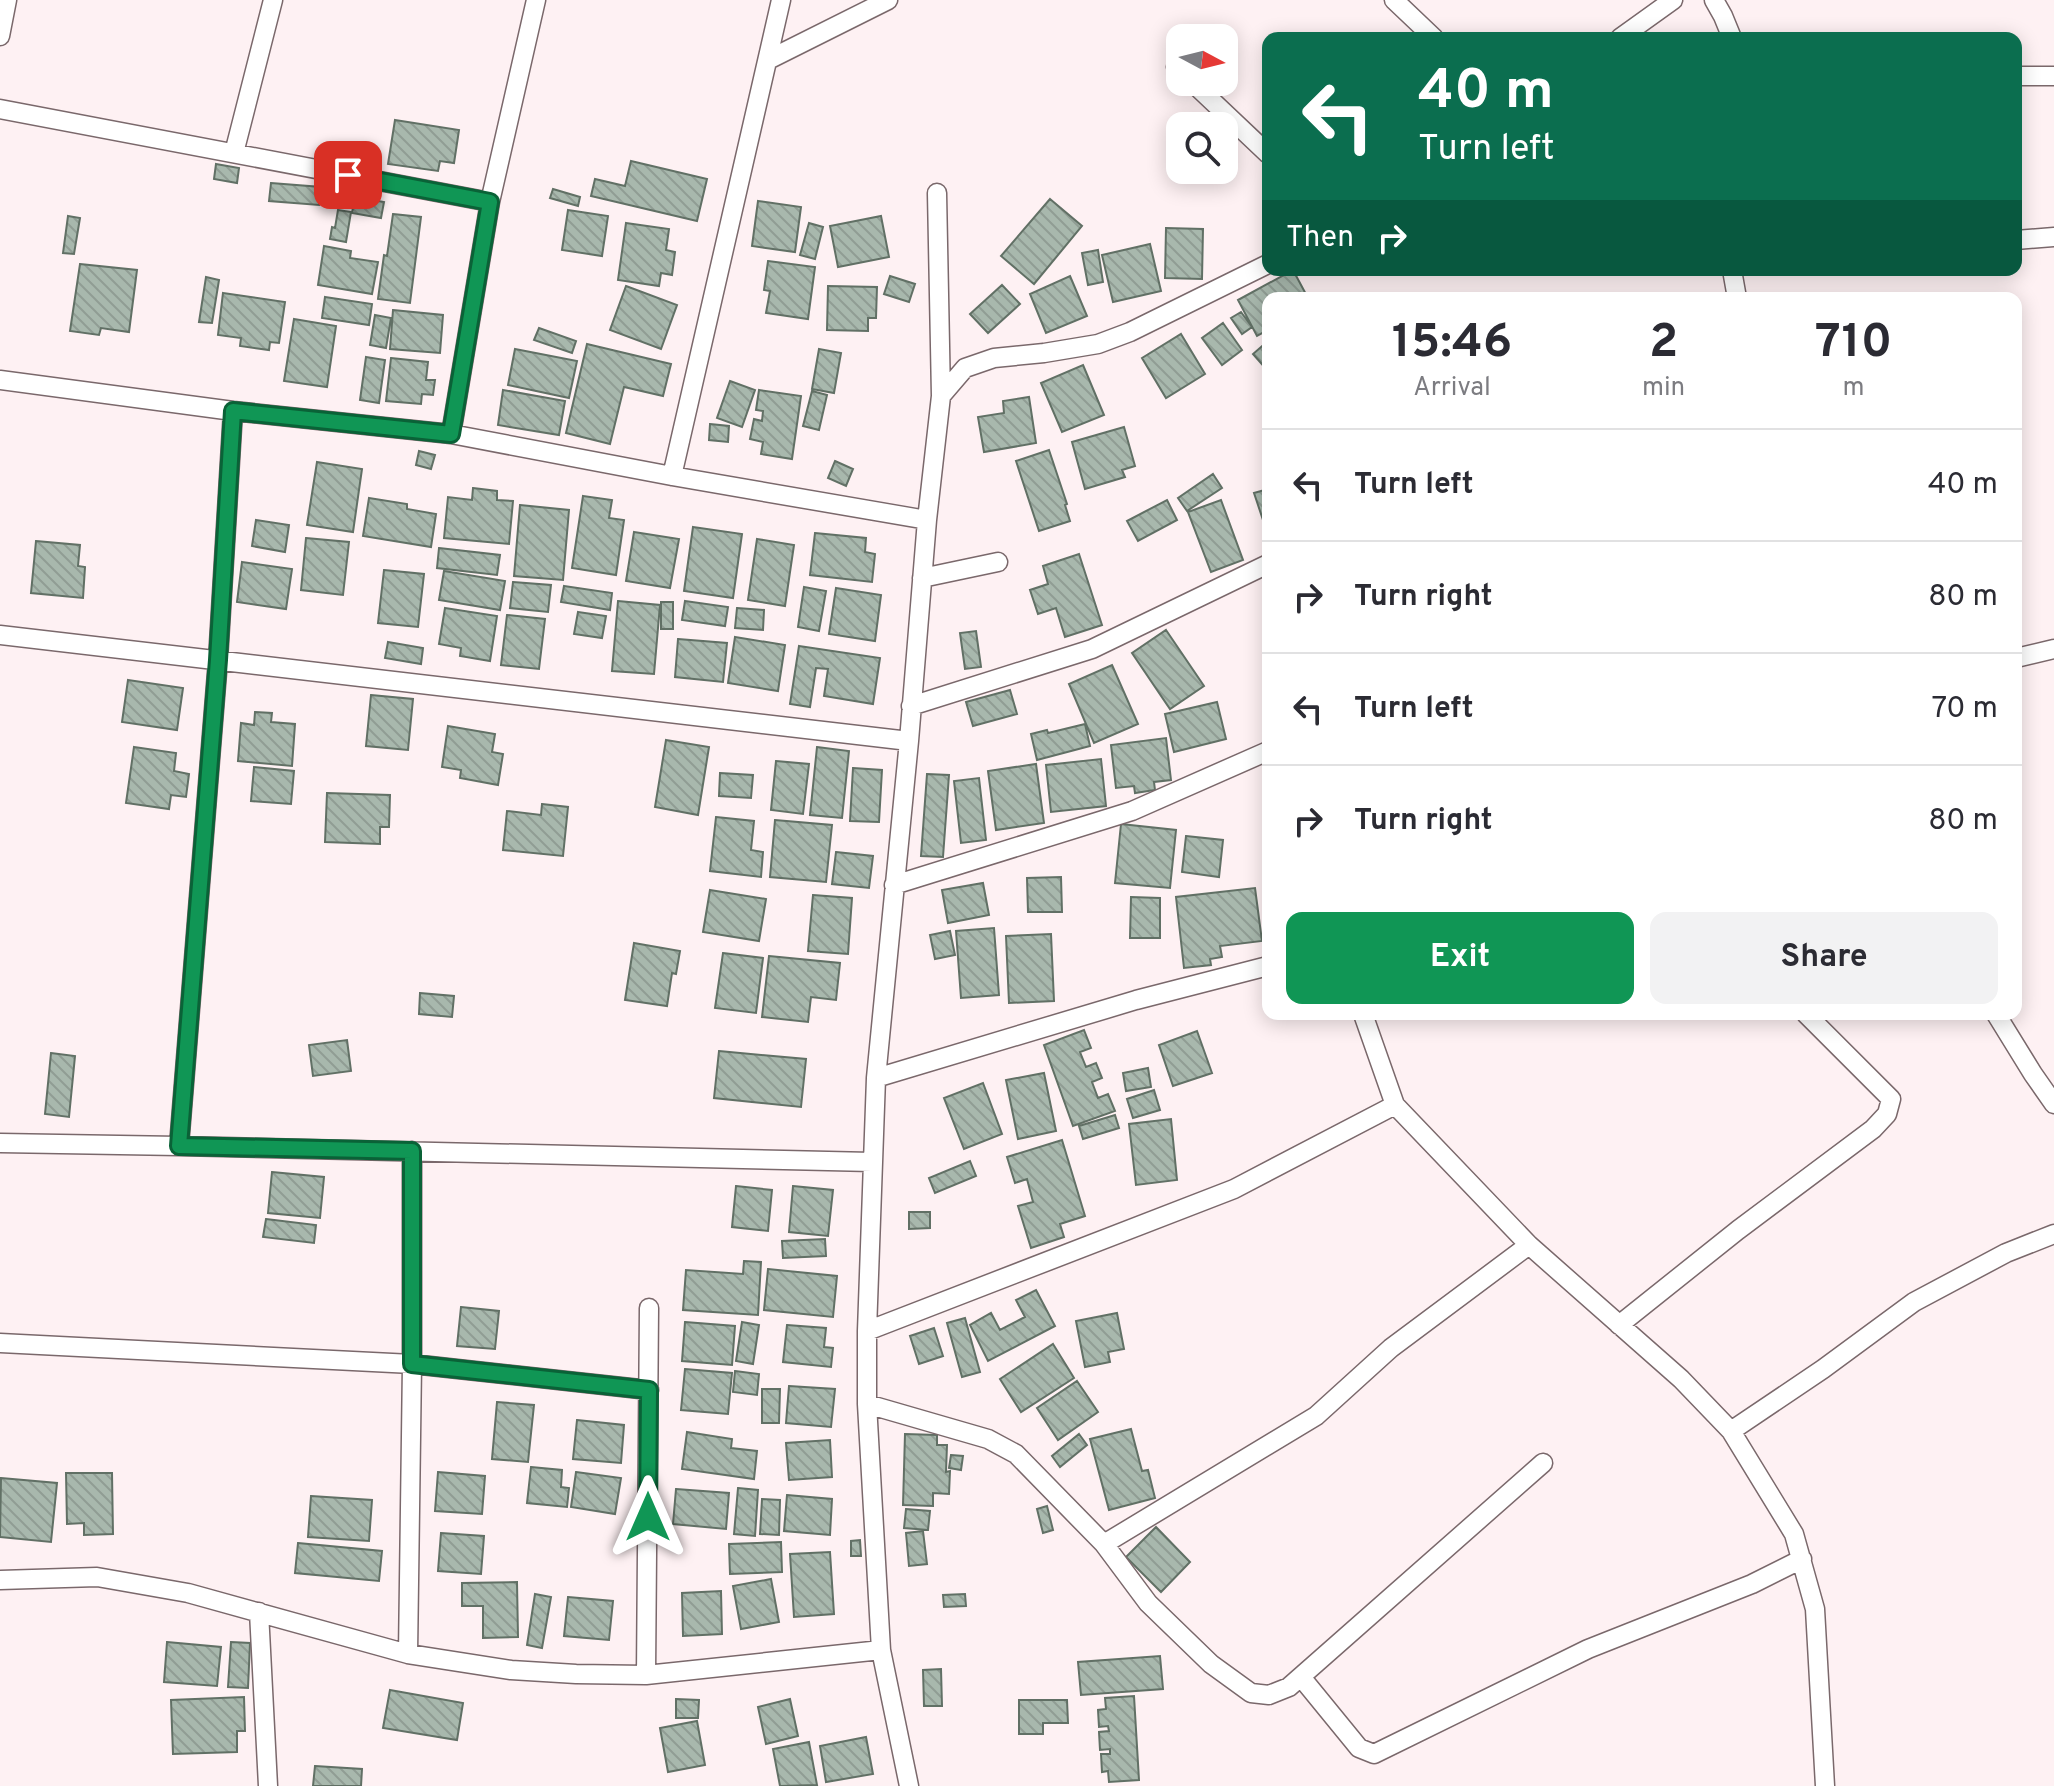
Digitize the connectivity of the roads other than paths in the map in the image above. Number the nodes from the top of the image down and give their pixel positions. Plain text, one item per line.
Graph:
1 (7, 0) edge
2 (273, 0) edge
3 (536, 0) edge
4 (781, 0) edge
5 (888, 0) edge
6 (1394, 0) edge
7 (1673, 0) edge
8 (1714, 0) edge
9 (1428, 32) edge
10 (1628, 32) edge
11 (1730, 32) edge
12 (0, 36) edge
13 (768, 60) junction
14 (2022, 76) edge
15 (2054, 76) edge
16 (1207, 96) edge
17 (0, 109) edge
18 (1262, 148) edge
19 (234, 153) junction
20 (937, 193) dead end
21 (490, 202) junction
22 (2054, 237) edge
23 (2022, 240) edge
24 (1262, 267) edge
25 (0, 380) edge
26 (941, 396) junction
27 (233, 411) junction
28 (451, 434) junction
29 (672, 476) junction
30 (927, 520) junction
31 (998, 562) dead end
32 (1262, 567) edge
33 (922, 578) junction
34 (0, 635) edge
35 (2054, 649) edge
36 (2022, 657) edge
37 (218, 660) junction
38 (911, 706) junction
39 (909, 741) junction
40 (1262, 754) edge
41 (894, 885) junction
42 (1262, 968) edge
43 (1365, 1020) edge
44 (1812, 1020) edge
45 (2000, 1020) edge
46 (876, 1078) junction
47 (2054, 1104) edge
48 (1395, 1105) junction
49 (0, 1143) edge
50 (179, 1146) junction
51 (412, 1151) junction
52 (872, 1162) junction
53 (2054, 1234) edge
54 (1529, 1245) junction
55 (649, 1308) dead end
56 (1619, 1325) junction
57 (867, 1331) junction
58 (0, 1343) edge
59 (412, 1364) junction
60 (649, 1390) junction
61 (867, 1404) junction
62 (1731, 1431) junction
63 (1543, 1463) dead end
64 (1104, 1544) junction
65 (1802, 1559) junction
66 (0, 1580) edge
67 (259, 1612) junction
68 (881, 1650) junction
69 (408, 1654) junction
70 (646, 1675) junction
71 (1301, 1677) junction
72 (1823, 1785) edge
73 (268, 1786) edge
74 (909, 1786) edge

1 - 12 street
2 - 19 street
3 - 21 street
4 - 13 street
5 - 13 street
6 - 9 street
7 - 10 street
8 - 11 street
13 - 29 street
14 - 15 street
16 - 18 street
17 - 19 street
19 - 21 street
20 - 26 street
21 - 28 street
22 - 23 street
24 - 26 street
25 - 27 street
26 - 30 street
27 - 28 street
27 - 37 street
28 - 29 street
29 - 30 street
30 - 33 street
31 - 33 street
32 - 38 street
33 - 38 street
34 - 37 street
35 - 36 street
37 - 39 street
37 - 50 street
38 - 39 street
39 - 41 street
40 - 41 street
41 - 46 street
42 - 46 street
43 - 48 street
44 - 56 street
45 - 47 street
46 - 52 street
48 - 54 street
48 - 57 street
49 - 50 street
50 - 51 street
51 - 52 street
51 - 59 street
52 - 57 street
53 - 62 street
54 - 56 street
54 - 64 street
55 - 60 street
56 - 62 street
57 - 61 street
58 - 59 street
59 - 60 street
59 - 69 street
60 - 70 street
61 - 64 street
61 - 68 street
62 - 65 street
63 - 71 street
64 - 71 street
65 - 71 street
65 - 72 street
66 - 67 street
67 - 69 street
67 - 73 street
68 - 70 street
68 - 74 street
69 - 70 street

